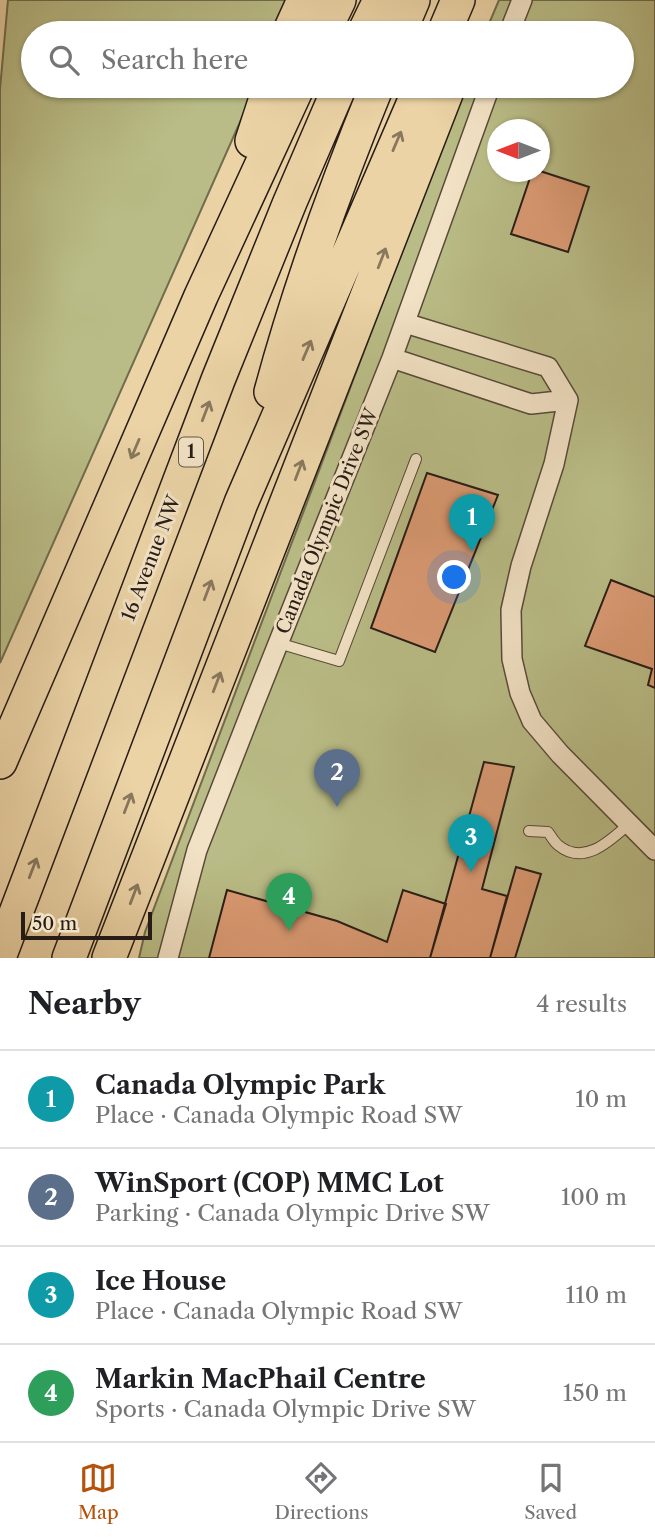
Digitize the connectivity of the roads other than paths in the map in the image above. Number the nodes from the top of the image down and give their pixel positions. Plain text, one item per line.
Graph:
1 (304, 0) edge
2 (339, 0) edge
3 (380, 0) edge
4 (413, 0) edge
5 (458, 0) edge
6 (481, 0) edge
7 (522, 0) edge
8 (294, 21) edge
9 (329, 21) edge
10 (370, 21) edge
11 (404, 21) edge
12 (449, 21) edge
13 (473, 21) edge
14 (514, 21) edge
15 (267, 98) edge
16 (292, 98) edge
17 (336, 98) edge
18 (372, 98) edge
19 (416, 98) edge
20 (444, 98) edge
21 (486, 98) edge
22 (201, 296) junction
23 (405, 323) junction
24 (392, 358) junction
25 (568, 400) junction
26 (416, 459) dead end
27 (241, 503) junction
28 (278, 643) junction
29 (0, 762) edge
30 (630, 823) junction
31 (529, 831) dead end
32 (655, 850) edge
33 (0, 955) edge
34 (69, 958) edge
35 (109, 958) edge
36 (167, 958) edge

1 - 8 highway
2 - 9 highway
3 - 10 highway
4 - 11 highway
5 - 12 highway
6 - 13 highway
7 - 14 street
15 - 22 highway
16 - 22 highway
33 -> 17 highway, 16 Avenue NW / 1
18 - 27 highway
27 -> 19 highway
35 -> 20 highway
21 - 23 street, Canada Olympic Drive SW
22 -> 29 highway
23 - 24 street, Canada Olympic Drive SW
23 - 25 street
24 - 25 street
24 - 28 street, Canada Olympic Drive SW
25 - 30 street
26 - 28 lane
34 -> 27 highway
28 - 36 street, Canada Olympic Drive SW
30 - 31 lane
30 - 32 street

